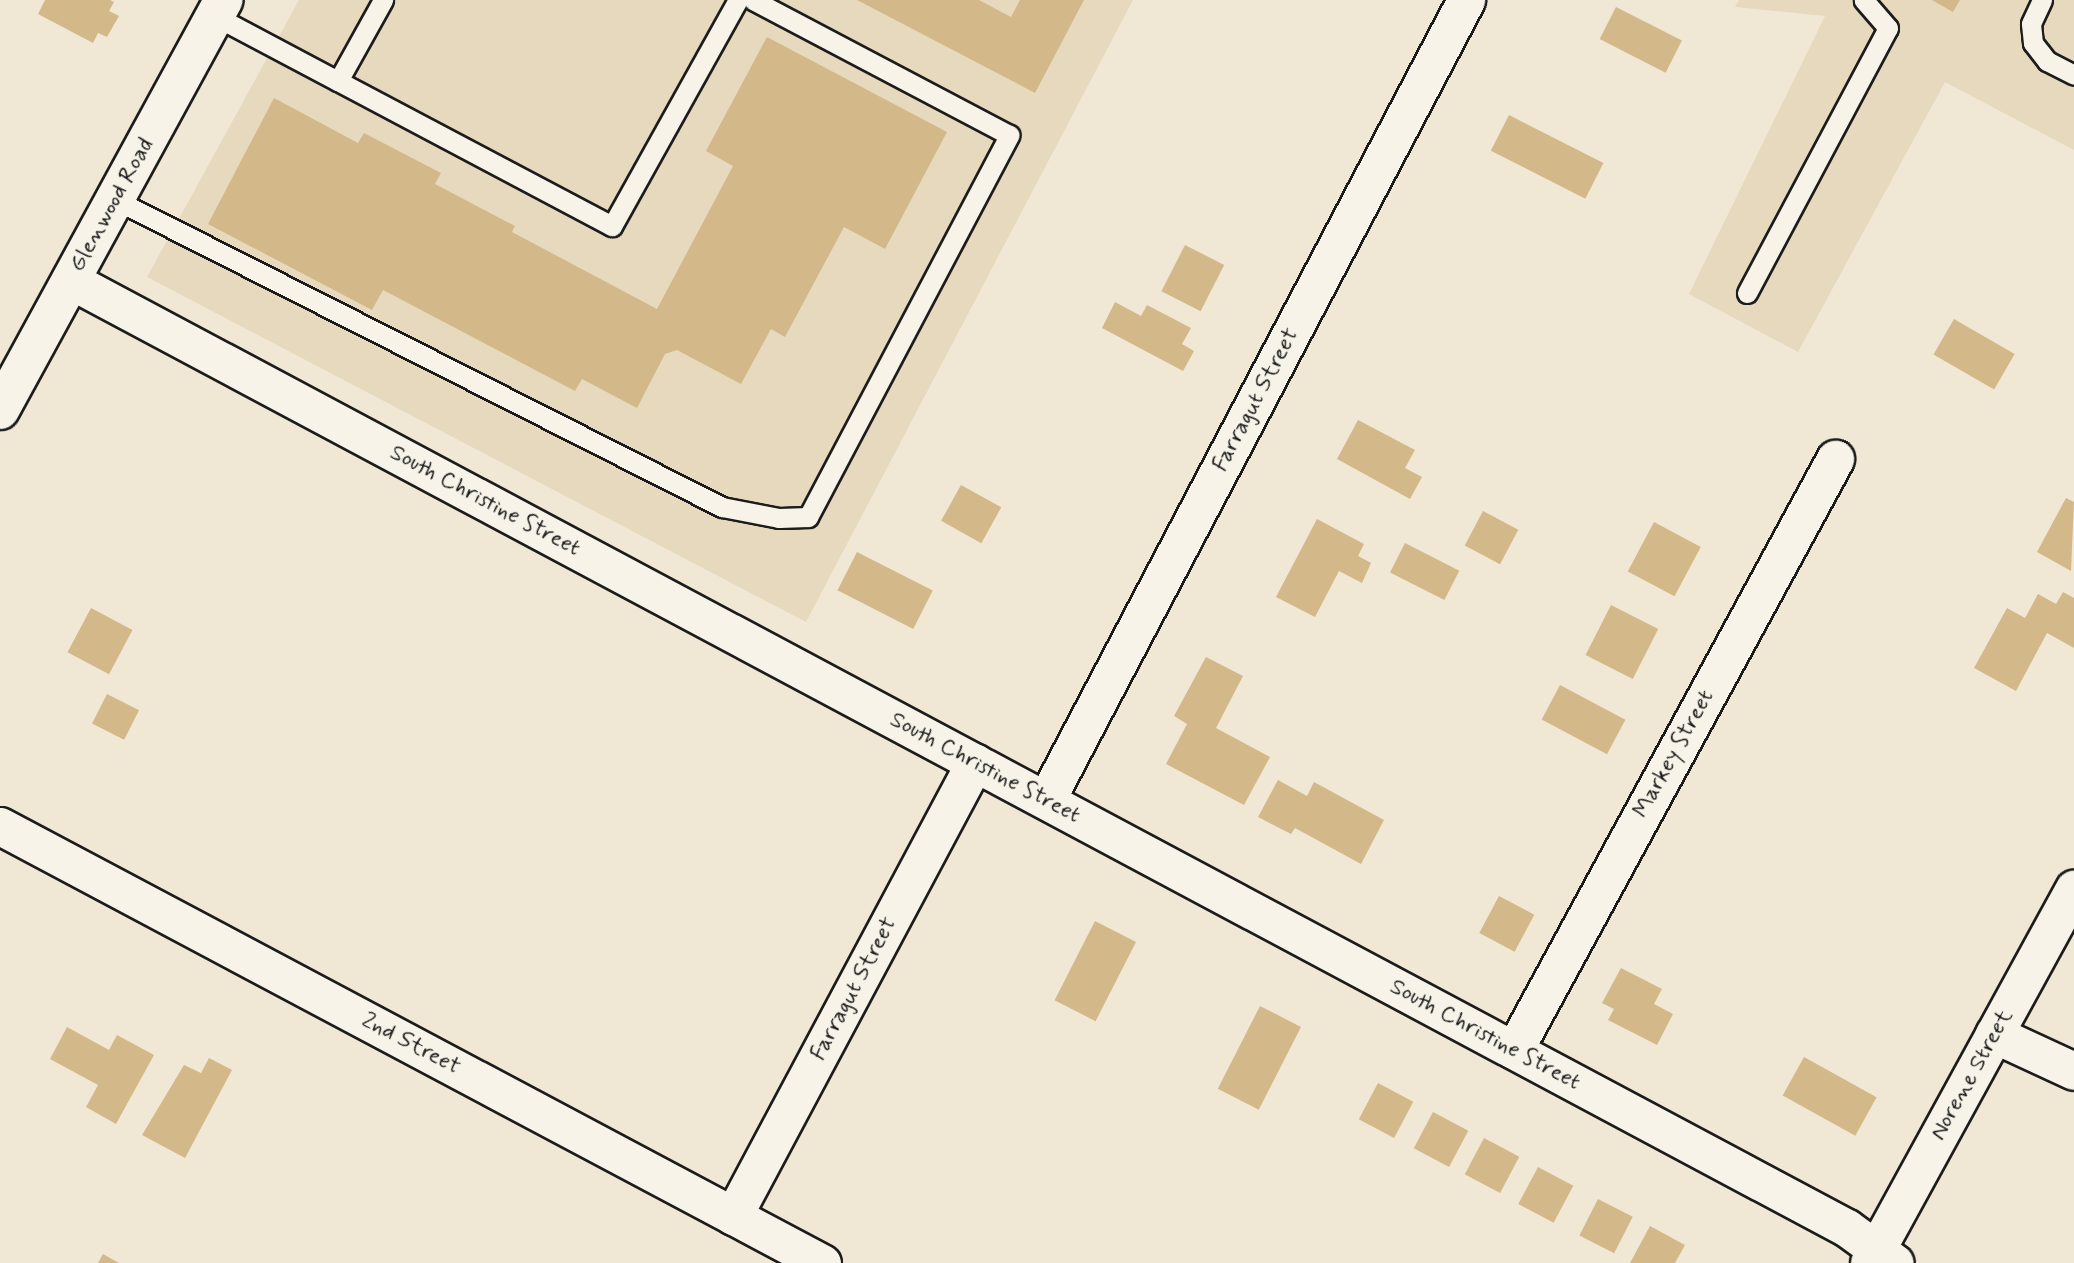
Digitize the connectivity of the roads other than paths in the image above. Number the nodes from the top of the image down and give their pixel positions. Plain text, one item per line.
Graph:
1 (383, 0) edge
2 (738, 0) edge
3 (753, 0) edge
4 (1466, 0) edge
5 (1864, 0) edge
6 (2042, 0) edge
7 (219, 8) edge
8 (2074, 75) edge
9 (338, 81) junction
10 (114, 199) junction
11 (70, 280) junction
12 (1747, 293) dead end
13 (0, 410) edge
14 (1835, 459) dead end
15 (975, 762) junction
16 (1046, 800) junction
17 (0, 826) edge
18 (2074, 888) edge
19 (1994, 1034) junction
20 (1514, 1050) junction
21 (2074, 1071) edge
22 (733, 1216) junction
23 (806, 1259) edge
24 (1880, 1259) edge

1 - 9 lane
2 - 9 lane
3 - 10 lane
4 - 16 street, Farragut Street
5 - 12 lane
6 - 8 lane
7 - 9 lane
7 - 10 street, Glenwood Road
10 - 11 street, Glenwood Road
11 - 13 street, Glenwood Road
11 - 15 street, South Christine Street
14 - 20 street, Markey Street
15 - 16 street, South Christine Street
15 - 22 street, Farragut Street
16 - 20 street, South Christine Street
17 - 22 street, 2nd Street
18 - 19 street, Norene Street
19 - 21 street
19 - 24 street, Norene Street
20 - 24 street, South Christine Street
22 - 23 street, 2nd Street

